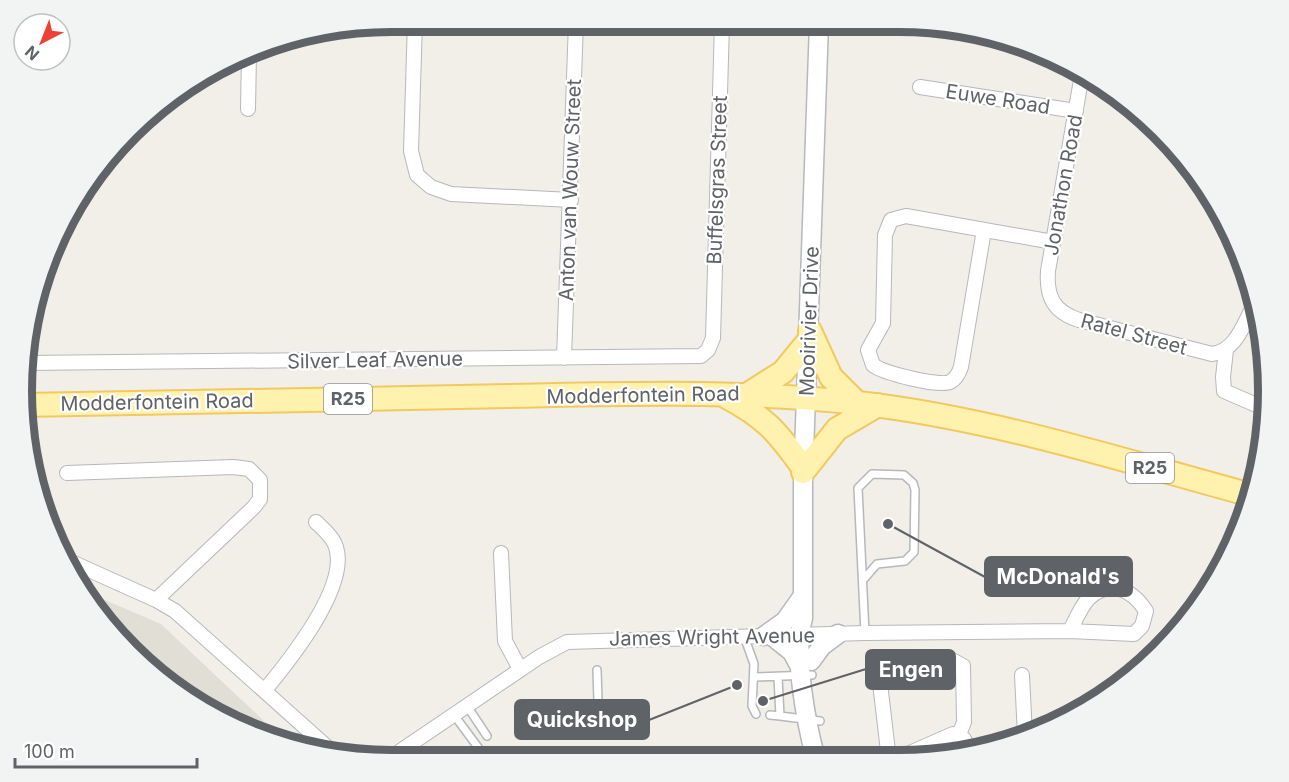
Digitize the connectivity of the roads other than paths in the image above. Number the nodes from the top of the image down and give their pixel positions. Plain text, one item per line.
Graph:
1 (415, 32) edge
2 (576, 32) edge
3 (722, 32) edge
4 (819, 32) edge
5 (249, 61) edge
6 (1081, 82) edge
7 (920, 87) dead end
8 (248, 109) dead end
9 (1076, 111) junction
10 (571, 200) junction
11 (984, 230) junction
12 (1053, 242) junction
13 (1050, 297) joint
14 (1249, 314) edge
15 (810, 335) junction
16 (713, 338) joint
17 (1226, 350) junction
18 (564, 358) junction
19 (33, 363) edge
20 (722, 394) junction
21 (748, 394) junction
22 (806, 398) junction
23 (32, 403) edge
24 (868, 404) junction
25 (1257, 405) edge
26 (803, 470) junction
27 (67, 473) dead end
28 (1242, 493) edge
29 (316, 522) dead end
30 (501, 553) dead end
31 (76, 564) edge
32 (863, 580) junction
33 (802, 597) junction
34 (156, 600) junction
35 (1070, 631) junction
36 (865, 633) junction
37 (838, 634) junction
38 (803, 635) junction
39 (744, 636) junction
40 (768, 636) junction
41 (878, 666) dead end
42 (934, 666) dead end
43 (520, 669) junction
44 (597, 670) dead end
45 (806, 670) junction
46 (1022, 675) dead end
47 (754, 677) junction
48 (778, 677) junction
49 (265, 690) junction
50 (466, 706) junction
51 (756, 714) dead end
52 (454, 715) junction
53 (770, 715) dead end
54 (780, 716) junction
55 (813, 720) junction
56 (1025, 727) edge
57 (599, 732) dead end
58 (959, 735) junction
59 (487, 736) dead end
60 (966, 744) edge
61 (325, 745) edge
62 (402, 750) edge
63 (479, 750) edge
64 (815, 750) edge
65 (824, 750) edge
66 (891, 750) edge
67 (924, 750) edge

1 - 10 street
2 - 10 street, Anton van Wouw Street
3 - 16 street, Buffelsgras Street
4 - 15 street, Mooirivier Drive
5 - 8 street
6 - 9 street, Jonathon Road
7 - 9 street, Euwe Road
9 - 12 street, Jonathon Road
10 - 18 street, Anton van Wouw Street
11 - 11 street
11 - 12 street
12 - 13 street, Jonathon Road
13 - 17 street, Ratel Street
14 - 17 street
15 - 21 main road
15 - 22 street, Mooirivier Drive
15 - 24 main road
16 - 18 street, Silver Leaf Avenue
17 - 25 street
18 - 19 street, Silver Leaf Avenue
20 - 21 main road, Modderfontein Road / R25
20 - 23 main road, Modderfontein Road / R25
20 - 26 main road
21 - 22 main road, Modderfontein Road / R25
22 - 24 main road, Modderfontein Road / R25
22 - 26 street, Mooirivier Drive
24 - 26 main road
24 - 28 main road, Modderfontein Road / R25
26 - 33 street, Mooirivier Drive
27 - 34 street
29 - 49 street
30 - 43 street
31 - 34 street
32 - 32 lane
32 - 36 lane
33 - 38 street, Mooirivier Drive
33 - 40 street
34 - 49 street
35 - 35 street, James Wright Avenue
35 - 36 street, James Wright Avenue
36 - 37 street, James Wright Avenue
37 - 38 street, James Wright Avenue
37 - 45 street
38 - 40 street, James Wright Avenue
38 - 45 street, Mooirivier Drive
39 - 40 street, James Wright Avenue
39 - 43 street, James Wright Avenue
39 - 47 lane
40 - 45 street
41 - 66 street
42 - 58 street
43 - 50 street, James Wright Avenue
44 - 57 lane
45 - 48 lane
45 - 55 street, Mooirivier Drive
46 - 56 street
47 - 48 lane
47 - 51 lane
48 - 54 lane
49 - 61 street
50 - 52 street, James Wright Avenue
50 - 59 lane
52 - 62 street, James Wright Avenue
52 - 63 lane
53 - 54 lane
54 - 55 lane
55 - 64 street, Mooirivier Drive
55 - 65 street, Mooirivier Drive
58 - 60 street
58 - 67 street

